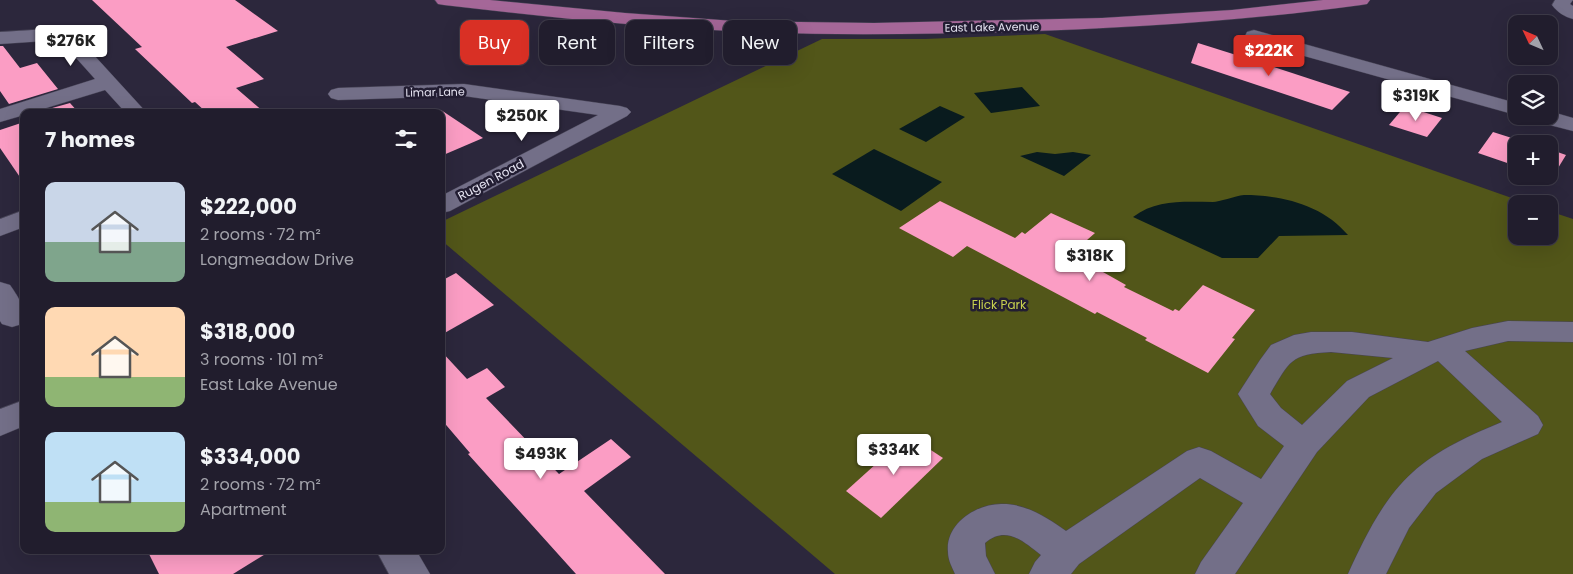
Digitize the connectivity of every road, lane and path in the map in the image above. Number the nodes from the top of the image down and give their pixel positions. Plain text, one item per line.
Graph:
1 (444, 0) edge
2 (524, 0) edge
3 (1269, 0) edge
4 (1361, 0) edge
5 (1564, 0) edge
6 (1573, 14) edge
7 (1254, 36) dead end
8 (0, 38) edge
9 (108, 82) junction
10 (338, 94) dead end
11 (1508, 107) edge
12 (22, 109) edge
13 (133, 109) edge
14 (20, 110) edge
15 (620, 112) joint
16 (0, 116) edge
17 (1558, 121) edge
18 (1573, 125) edge
19 (445, 204) edge
20 (20, 219) edge
21 (0, 228) edge
22 (0, 291) edge
23 (12, 318) dead end
24 (1573, 332) edge
25 (1436, 351) junction
26 (20, 414) edge
27 (0, 423) edge
28 (1305, 443) junction
29 (1266, 499) junction
30 (397, 554) edge
31 (1057, 563) edge
32 (411, 574) edge
33 (976, 574) edge
34 (1214, 574) edge
35 (1367, 574) edge

1 - 4 main road, East Lake Avenue
2 - 3 main road, East Lake Avenue
5 - 6 street
7 - 11 street
8 - 9 street
9 - 12 street
9 - 13 street
10 - 15 street, Limar Lane
14 - 16 street
15 - 19 street, Rugen Road
17 - 18 street
20 - 21 street
22 - 23 street
24 - 25 street
25 - 28 street
25 - 28 street
25 - 35 street
26 - 27 street
28 - 29 street
29 - 31 street
29 - 34 street
30 - 32 street
31 - 33 street

